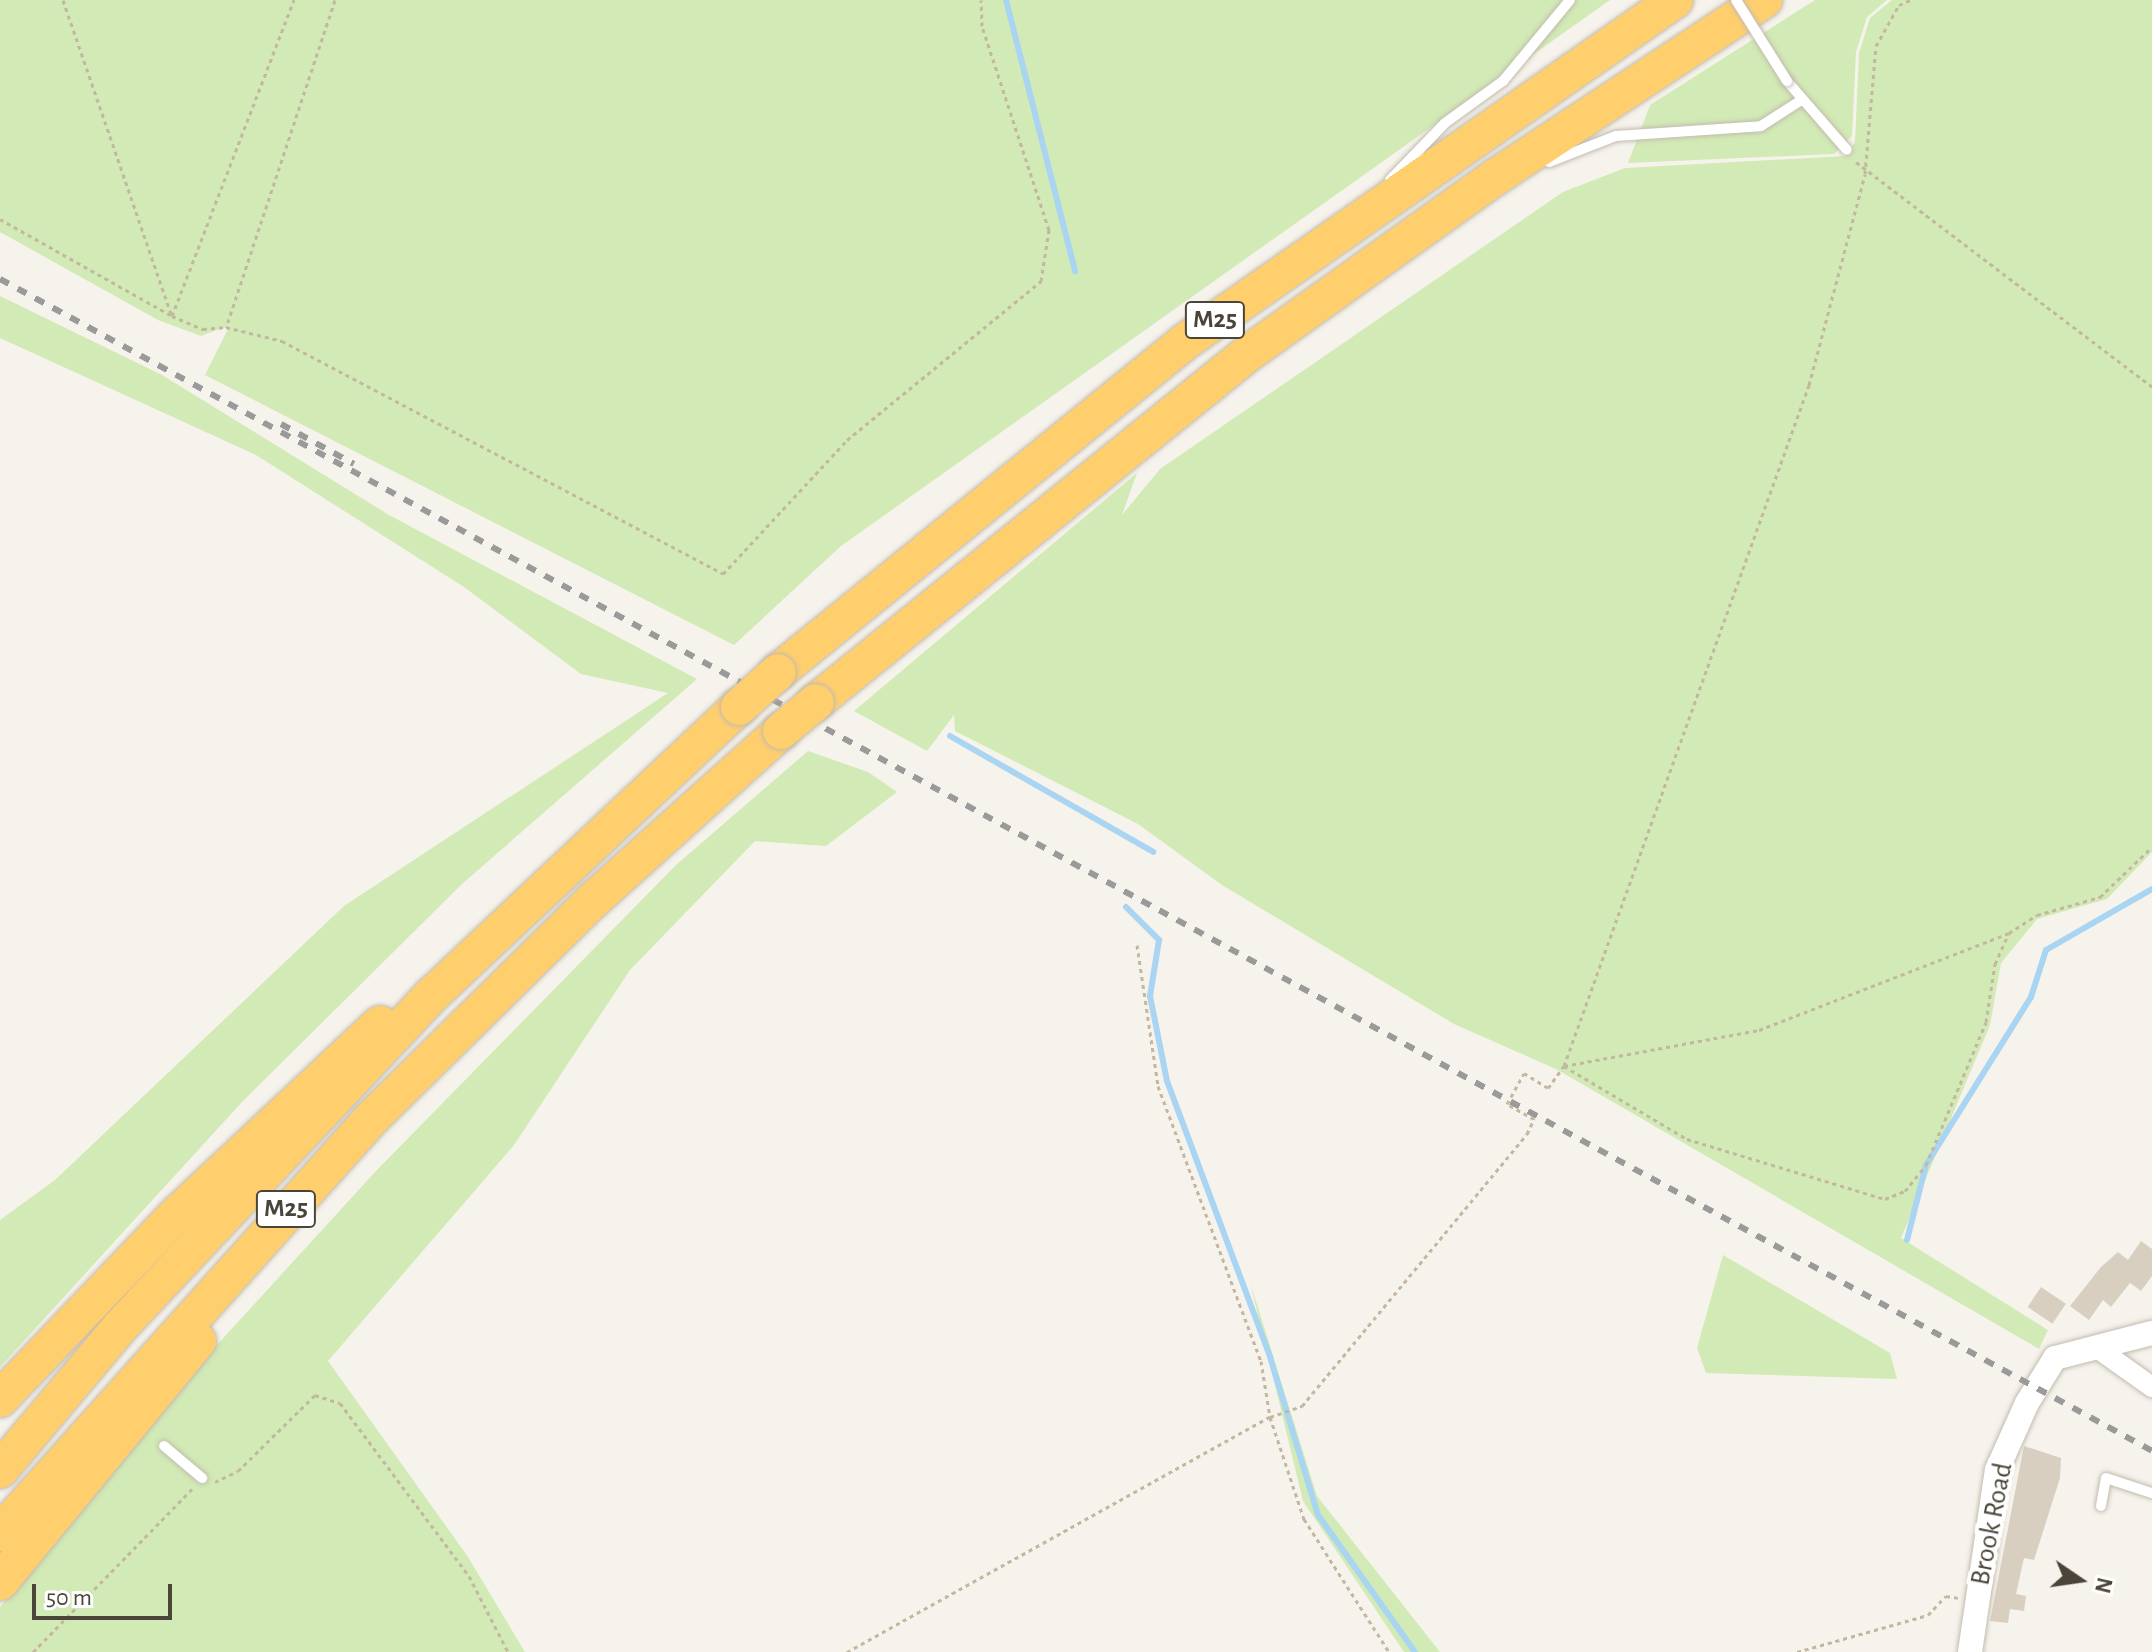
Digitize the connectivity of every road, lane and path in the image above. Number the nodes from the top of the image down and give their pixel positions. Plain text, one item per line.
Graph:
1 (63, 0) edge
2 (294, 0) edge
3 (335, 0) edge
4 (981, 0) edge
5 (1570, 0) edge
6 (1675, 0) edge
7 (1736, 0) edge
8 (1764, 0) edge
9 (1910, 0) edge
10 (1800, 101) junction
11 (1847, 150) joint
12 (1865, 174) junction
13 (0, 219) edge
14 (1346, 224) junction
15 (1412, 235) junction
16 (172, 316) junction
17 (226, 327) junction
18 (2152, 387) edge
19 (2152, 847) edge
20 (590, 903) junction
21 (2009, 933) junction
22 (1137, 945) dead end
23 (433, 994) junction
24 (1564, 1066) junction
25 (2152, 1333) edge
26 (2100, 1350) junction
27 (2152, 1387) edge
28 (0, 1399) edge
29 (1270, 1417) junction
30 (164, 1446) dead end
31 (0, 1470) edge
32 (202, 1478) junction
33 (2152, 1493) edge
34 (2101, 1506) dead end
35 (0, 1533) edge
36 (0, 1582) edge
37 (1978, 1602) junction
38 (33, 1652) edge
39 (508, 1652) edge
40 (847, 1652) edge
41 (1389, 1652) edge
42 (1797, 1652) edge
43 (1970, 1652) edge

1 - 16 path
2 - 16 path
3 - 17 path
4 - 17 path
5 - 14 lane
6 - 14 highway, M25
7 - 10 lane, bridge
8 - 15 highway, M25
9 - 12 path
10 - 11 lane
10 - 15 lane
11 - 12 path
12 - 18 path
12 - 24 path
13 - 16 path
14 - 23 highway, M25, bridge
15 - 20 highway, M25, bridge
16 - 17 path
19 - 21 path
20 - 35 highway, M25
20 - 36 highway
21 - 24 path
21 - 24 path
22 - 29 path
23 - 28 highway
23 - 31 highway, M25
24 - 29 path, bridge
25 - 26 street, Brook Road
26 - 27 street
26 - 37 street, Brook Road
29 - 40 path
29 - 41 path
30 - 32 lane
32 - 38 path
32 - 39 path
33 - 34 lane
37 - 42 path
37 - 43 street, Brook Road

